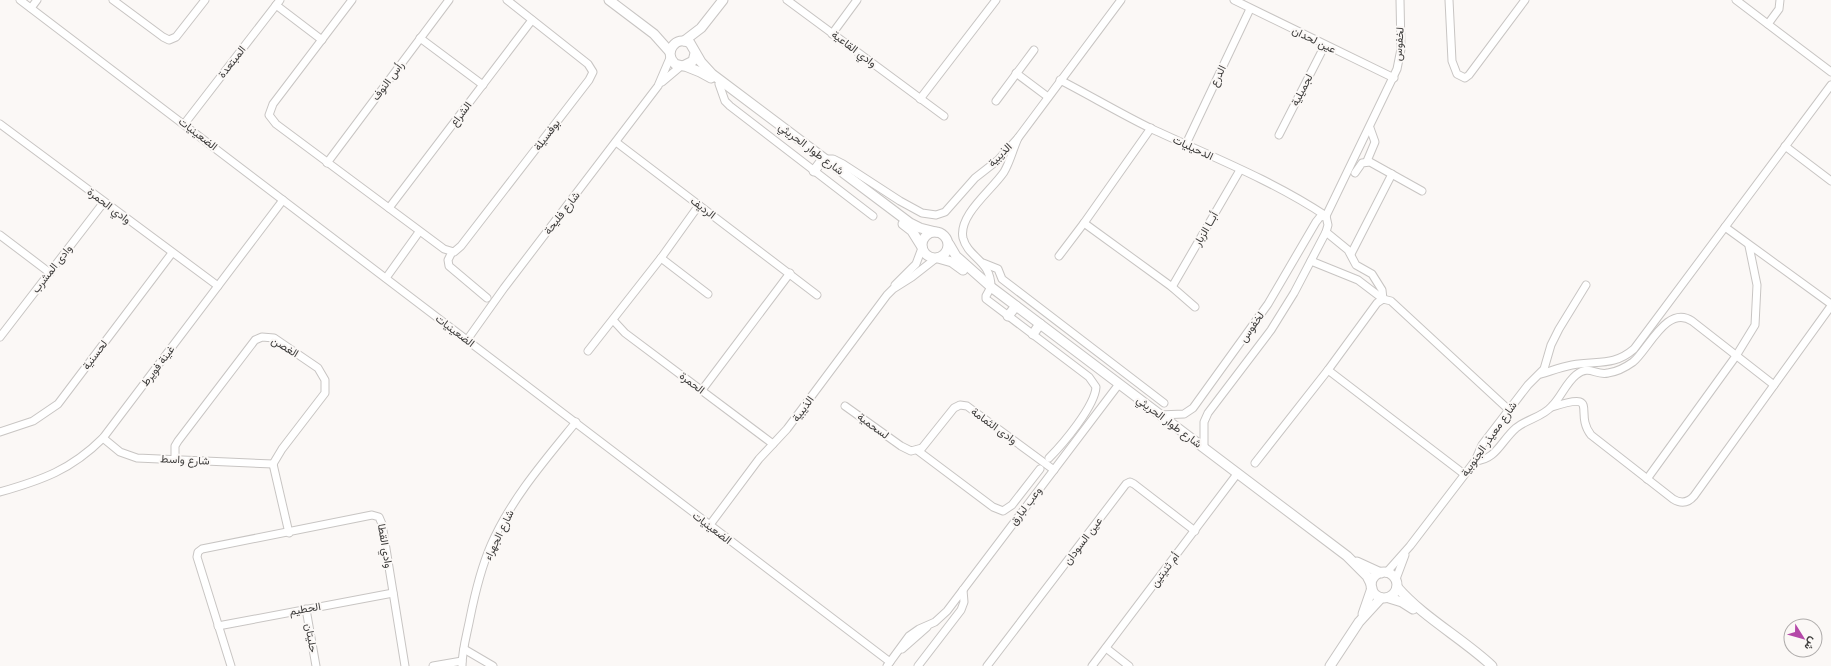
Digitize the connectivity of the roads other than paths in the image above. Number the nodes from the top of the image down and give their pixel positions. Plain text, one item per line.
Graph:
1 (20, 0) edge
2 (37, 0) edge
3 (113, 0) edge
4 (205, 0) edge
5 (352, 0) edge
6 (449, 0) edge
7 (507, 0) edge
8 (609, 0) edge
9 (723, 0) edge
10 (787, 0) edge
11 (857, 0) edge
12 (996, 0) edge
13 (1121, 0) edge
14 (1234, 0) edge
15 (1400, 0) edge
16 (1450, 0) edge
17 (1525, 0) edge
18 (1736, 0) edge
19 (1780, 0) edge
20 (278, 3) edge
21 (31, 8) junction
22 (1250, 9) junction
23 (532, 20) junction
24 (706, 22) junction
25 (1768, 24) junction
26 (654, 34) junction
27 (832, 34) junction
28 (420, 38) junction
29 (322, 40) junction
30 (681, 41) junction
31 (1325, 45) junction
32 (1034, 50) dead end
33 (695, 51) junction
34 (670, 55) junction
35 (683, 66) junction
36 (1831, 72) edge
37 (1016, 73) junction
38 (1394, 78) junction
39 (1060, 80) junction
40 (719, 84) junction
41 (1831, 85) edge
42 (483, 86) junction
43 (658, 86) junction
44 (1048, 97) junction
45 (920, 99) junction
46 (996, 101) dead end
47 (944, 116) dead end
48 (185, 123) junction
49 (0, 124) edge
50 (1151, 128) junction
51 (1370, 128) junction
52 (1279, 135) dead end
53 (1018, 138) junction
54 (616, 142) junction
55 (1186, 144) junction
56 (1785, 146) junction
57 (1354, 159) junction
58 (822, 160) junction
59 (998, 160) junction
60 (1364, 162) junction
61 (326, 163) junction
62 (1006, 166) junction
63 (1240, 170) junction
64 (814, 171) junction
65 (1355, 174) dead end
66 (1392, 174) junction
67 (1831, 181) edge
68 (1422, 191) dead end
69 (283, 200) junction
70 (104, 202) junction
71 (700, 205) junction
72 (389, 208) junction
73 (873, 216) dead end
74 (1326, 216) junction
75 (1084, 223) junction
76 (1725, 228) junction
77 (420, 232) junction
78 (936, 232) junction
79 (1326, 232) junction
80 (0, 235) edge
81 (948, 244) junction
82 (1749, 246) junction
83 (922, 247) junction
84 (452, 252) junction
85 (172, 253) junction
86 (1351, 254) junction
87 (1059, 256) dead end
88 (661, 258) junction
89 (936, 258) junction
90 (1311, 261) junction
91 (983, 263) junction
92 (50, 273) junction
93 (790, 273) junction
94 (386, 278) junction
95 (218, 286) junction
96 (1586, 286) dead end
97 (992, 288) junction
98 (1172, 288) junction
99 (893, 289) junction
100 (708, 294) dead end
101 (817, 295) dead end
102 (486, 298) dead end
103 (1383, 299) junction
104 (1831, 305) edge
105 (1016, 306) junction
106 (1195, 307) dead end
107 (1008, 316) junction
108 (613, 320) junction
109 (1040, 324) junction
110 (1033, 334) junction
111 (0, 337) edge
112 (467, 340) junction
113 (588, 351) dead end
114 (1736, 356) junction
115 (1328, 370) junction
116 (1541, 374) junction
117 (1119, 384) junction
118 (1774, 385) junction
119 (702, 390) junction
120 (1164, 403) dead end
121 (845, 406) dead end
122 (1552, 407) junction
123 (1509, 410) junction
124 (1159, 415) junction
125 (576, 422) junction
126 (0, 432) edge
127 (103, 438) junction
128 (773, 444) junction
129 (1204, 448) junction
130 (917, 450) junction
131 (1050, 458) dead end
132 (175, 459) junction
133 (1475, 461) junction
134 (1255, 463) dead end
135 (273, 464) junction
136 (1040, 469) dead end
137 (1054, 470) junction
138 (1237, 474) junction
139 (1464, 474) junction
140 (1646, 479) junction
141 (0, 492) edge
142 (709, 526) junction
143 (1196, 531) junction
144 (289, 533) junction
145 (1410, 546) junction
146 (1347, 556) junction
147 (1383, 573) junction
148 (1396, 583) junction
149 (1372, 586) junction
150 (963, 590) junction
151 (393, 594) junction
152 (1385, 598) junction
153 (306, 609) junction
154 (1359, 622) junction
155 (218, 626) junction
156 (1106, 648) junction
157 (464, 649) junction
158 (462, 663) edge
159 (889, 664) edge
160 (231, 666) edge
161 (316, 666) edge
162 (405, 666) edge
163 (434, 666) edge
164 (493, 666) edge
165 (918, 666) edge
166 (987, 666) edge
167 (1092, 666) edge
168 (1129, 666) edge
169 (1330, 666) edge
170 (1484, 666) edge
171 (1492, 666) edge

1 - 21 street, الضعينيات
2 - 21 street
3 - 4 street
5 - 29 street
6 - 28 street, رأس النوف
7 - 23 street, بوفسيلة
8 - 26 street
9 - 24 street
10 - 27 street, وادي القاعية
11 - 27 street
12 - 45 street
13 - 39 street, الذيبية
14 - 22 street, عين لحدان
15 - 38 street, لخفوس
16 - 17 street
18 - 25 street
19 - 25 street
20 - 29 street
20 - 48 street, المبتعدة
21 - 48 street, الضعينيات
22 - 31 street, عين لحدان
22 - 55 street, الدرع
23 - 42 street, الشراع
23 - 84 street, بوفسيلة
24 - 30 street
24 - 33 street
25 - 36 street
26 - 30 street
26 - 34 street
27 - 45 street, وادي القاعية
28 - 42 street
28 - 61 street, رأس النوف
29 - 61 street
30 - 33 street
30 - 34 street
31 - 38 street, عين لحدان
31 - 52 street, لجميلية
32 - 37 street
33 - 35 street
33 - 58 street, شارع طوار الحريثي
34 - 35 street
34 - 43 street, شارع فليحة
35 - 40 street, شارع طوار الحريثي
35 - 43 street, شارع فليحة
37 - 44 street
37 - 46 street
38 - 51 street, لخفوس
39 - 44 street, الذيبية
39 - 50 street, الدحيليات
40 - 58 street, شارع طوار الحريثي
40 - 64 street
41 - 56 street
42 - 72 street, الشراع
43 - 54 street, شارع فليحة
44 - 53 street, الذيبية
45 - 47 street, وادي القاعية
48 - 69 street, الضعينيات
49 - 70 street, وادي الحمرة
50 - 55 street, الدحيليات
50 - 75 street
51 - 57 street, لخفوس
51 - 60 street
53 - 59 street, الذيبية
53 - 62 street, الذيبية
54 - 71 street, الرديف
54 - 112 street, شارع فليحة
55 - 63 street, الدحيليات
56 - 67 street
56 - 76 street
57 - 60 street
57 - 74 street, لخفوس
58 - 59 street, الذيبية
58 - 64 street
58 - 78 street, شارع طوار الحريثي
58 - 83 street, شارع طوار الحريثي
59 - 62 street
60 - 65 street
60 - 66 street
61 - 72 street
62 - 91 street, الذيبية
63 - 74 street, الدحيليات
63 - 98 street, أبــا الزبار
64 - 73 street
66 - 68 street
66 - 86 street
69 - 94 street, الضعينيات
69 - 95 street, غينة فويرط
70 - 85 street, وادي الحمرة
70 - 92 street, وادى المشرب
71 - 88 street
71 - 93 street, الرديف
72 - 77 street
74 - 79 street, لخفوس
74 - 124 street, لخفوس
75 - 87 street
75 - 98 street
76 - 82 street
76 - 116 street
77 - 84 street
77 - 94 street
78 - 81 street
78 - 83 street
79 - 86 street
79 - 90 street, لخفوس
80 - 92 street
81 - 89 street
81 - 97 street, شارع طوار الحريثي
82 - 104 street
82 - 114 street
83 - 89 street
83 - 99 street, الذيبية
84 - 102 street
85 - 95 street, وادي الحمرة
85 - 126 street, لحسنية
86 - 103 street
88 - 100 street
88 - 108 street
89 - 97 street, شارع طوار الحريثي
89 - 99 street, الذيبية
90 - 103 street
90 - 129 street, لخفوس
91 - 97 street, الذيبية
91 - 120 street
92 - 111 street, وادى المشرب
93 - 101 street, الرديف
93 - 119 street
94 - 112 street, الضعينيات
95 - 127 street, غينة فويرط
96 - 116 street, شارع معيذر الجنوبية
97 - 105 street, شارع طوار الحريثي
97 - 107 street
98 - 106 street
99 - 128 street, الذيبية
103 - 115 street
103 - 123 street
104 - 118 street
105 - 107 street
105 - 109 street, شارع طوار الحريثي
107 - 110 street
108 - 113 street
108 - 119 street, الحمرة
109 - 110 street
109 - 117 street, شارع طوار الحريثي
110 - 131 street
112 - 125 street, الضعينيات
114 - 118 street
114 - 122 street
114 - 140 street
115 - 134 street
115 - 139 street
116 - 123 street, شارع معيذر الجنوبية
117 - 124 street, شارع طوار الحريثي
117 - 137 street, وعب لبارق
118 - 140 street
119 - 128 street, الحمرة
121 - 130 street, لسحمية
122 - 133 street
122 - 140 street
123 - 133 street, شارع معيذر الجنوبية
124 - 129 street, شارع طوار الحريثي
125 - 142 street, الضعينيات
125 - 157 street, شارع الجهراء
127 - 132 street, شارع واسط
127 - 141 street, غينة فويرط
128 - 142 street, الذيبية
129 - 138 street, شارع طوار الحريثي
130 - 136 street
130 - 137 street, وادى الثمامة
132 - 135 street, شارع واسط
132 - 135 street, الغصن
133 - 139 street, شارع معيذر الجنوبية
135 - 144 street
137 - 150 street, وعب لبارق
138 - 143 street, أم ثنيتين
138 - 146 street, شارع طوار الحريثي
139 - 145 street, شارع معيذر الجنوبية
142 - 159 street, الضعينيات
143 - 156 street, أم ثنيتين
143 - 166 street, عين السودان
144 - 151 street, وادي القطا
144 - 155 street, وادي القطا
145 - 147 street, شارع معيذر الجنوبية
145 - 148 street, شارع معيذر الجنوبية
146 - 147 street, شارع طوار الحريثي
146 - 149 street, شارع طوار الحريثي
147 - 148 street
147 - 149 street
148 - 152 street
148 - 171 street
149 - 152 street
149 - 154 street
150 - 159 street, وعب لبارق
150 - 165 street
151 - 153 street, الحطيم
151 - 162 street, وادي القطا
152 - 154 street
152 - 170 street
153 - 155 street, الحطيم
153 - 161 street, حليتان
154 - 169 street
155 - 160 street, وادي القطا
156 - 167 street, أم ثنيتين
156 - 168 street
157 - 158 street, شارع الجهراء
157 - 164 street
158 - 163 street

